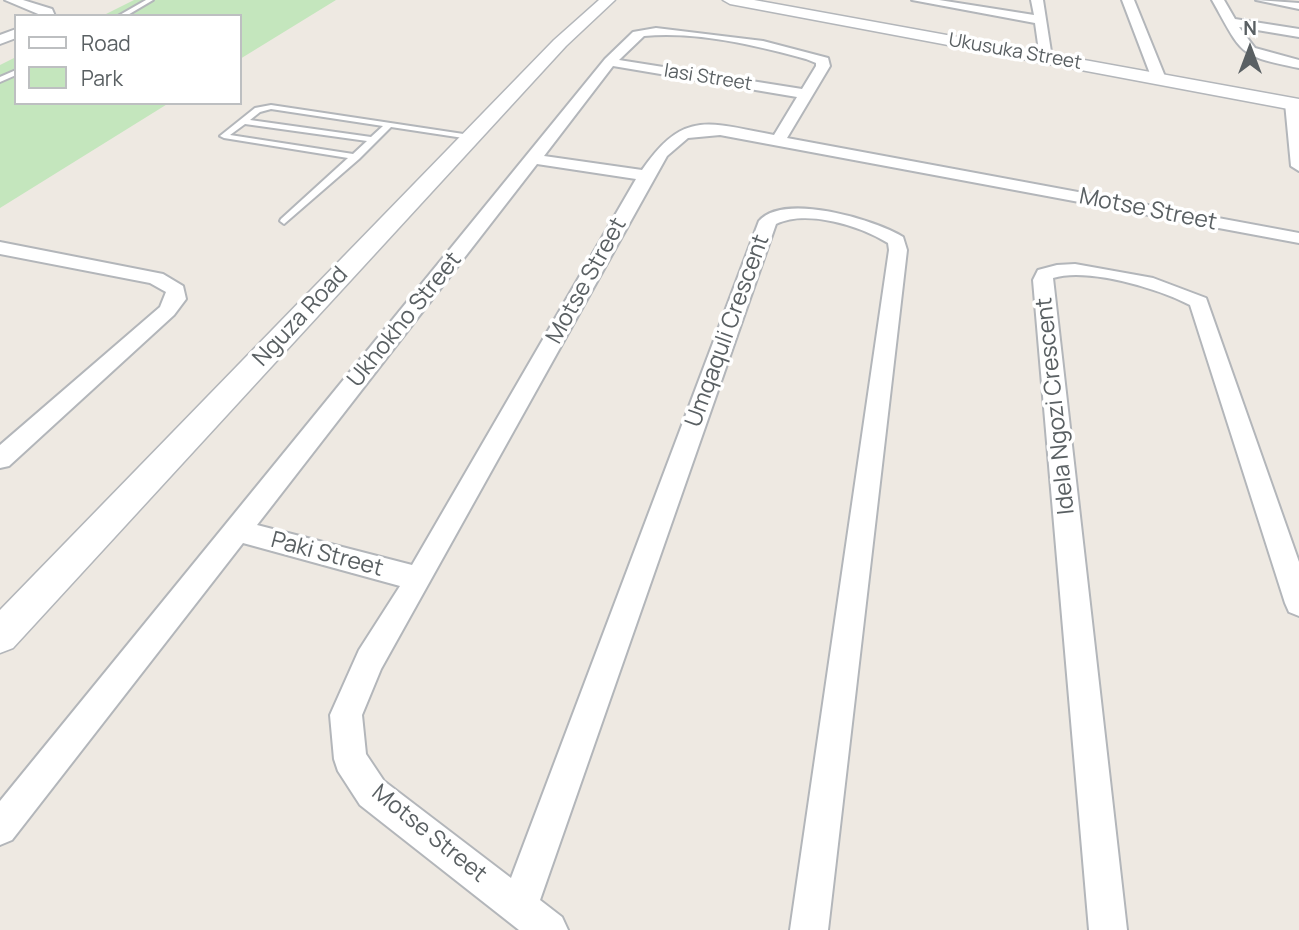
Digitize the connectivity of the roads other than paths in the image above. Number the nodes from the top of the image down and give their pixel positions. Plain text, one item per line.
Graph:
1 (11, 0) edge
2 (150, 0) edge
3 (730, 0) edge
4 (918, 0) edge
5 (1037, 0) edge
6 (1129, 0) edge
7 (1218, 0) edge
8 (1262, 0) edge
9 (607, 1) edge
10 (951, 2) edge
11 (777, 4) edge
12 (1299, 6) edge
13 (49, 14) edge
14 (125, 14) edge
15 (1040, 20) junction
16 (1231, 22) junction
17 (1299, 33) edge
18 (1046, 58) junction
19 (610, 62) junction
20 (1299, 64) edge
21 (1159, 79) junction
22 (806, 94) junction
23 (1296, 104) edge
24 (242, 121) junction
25 (390, 124) junction
26 (470, 137) junction
27 (373, 140) junction
28 (778, 141) junction
29 (356, 157) junction
30 (533, 159) junction
31 (1299, 166) edge
32 (646, 176) junction
33 (284, 221) dead end
34 (1299, 238) edge
35 (0, 248) edge
36 (0, 459) edge
37 (236, 530) junction
38 (419, 579) junction
39 (1299, 603) edge
40 (0, 636) edge
41 (0, 828) edge
42 (519, 906) junction
43 (548, 930) edge
44 (809, 930) edge
45 (1108, 930) edge

1 - 13 street
2 - 14 lane
3 - 11 street, Ukusuka Street
4 - 10 street
5 - 15 street
6 - 21 street
7 - 16 street
8 - 12 street
9 - 26 street, Nguza Road
10 - 15 street
11 - 18 street, Ukusuka Street
15 - 18 street
16 - 17 street
16 - 20 street
18 - 21 street, Ukusuka Street
19 - 22 street, Iasi Street
19 - 22 street, Ukhokho Street
19 - 30 street, Ukhokho Street
21 - 23 street, Ukusuka Street
22 - 28 street, Ukhokho Street
23 - 31 street
24 - 25 lane
24 - 27 lane
24 - 29 lane
25 - 26 lane
25 - 27 lane
26 - 40 street, Nguza Road
27 - 29 lane
28 - 32 street, Motse Street
28 - 34 street, Motse Street
29 - 33 lane
30 - 32 street
30 - 37 street, Ukhokho Street
32 - 38 street, Motse Street
35 - 36 street
37 - 38 street, Paki Street
37 - 41 street, Ukhokho Street
38 - 42 street, Motse Street
39 - 45 street, Idela Ngozi Crescent
42 - 43 street, Motse Street
42 - 44 street, Umqaquli Crescent

